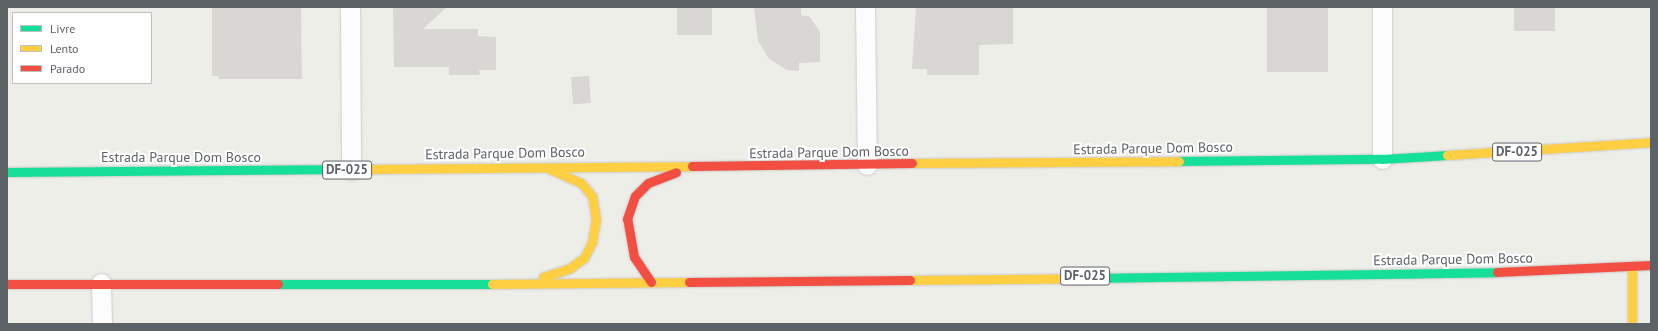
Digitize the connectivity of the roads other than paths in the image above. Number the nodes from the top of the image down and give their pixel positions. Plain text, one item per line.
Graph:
1 (350, 7) edge
2 (865, 7) edge
3 (1382, 7) edge
4 (1651, 142) edge
5 (1382, 159) junction
6 (542, 165) junction
7 (868, 165) junction
8 (687, 168) junction
9 (351, 170) junction
10 (7, 172) edge
11 (1651, 265) edge
12 (1632, 267) junction
13 (651, 282) junction
14 (101, 283) junction
15 (7, 284) edge
16 (518, 284) junction
17 (102, 324) edge
18 (1632, 324) edge

1 - 9 street
2 - 7 street
3 - 5 street
4 - 5 main road, Estrada Parque Dom Bosco / DF-025
5 - 7 main road, Estrada Parque Dom Bosco / DF-025
6 - 8 main road, Estrada Parque Dom Bosco / DF-025
6 - 9 main road, Estrada Parque Dom Bosco / DF-025
6 - 16 main road
7 - 8 main road, Estrada Parque Dom Bosco / DF-025
8 - 13 main road
9 - 10 main road, Estrada Parque Dom Bosco / DF-025
11 - 12 main road, Estrada Parque Dom Bosco / DF-025
12 - 13 main road, Estrada Parque Dom Bosco / DF-025
12 - 18 main road
13 - 16 main road, Estrada Parque Dom Bosco / DF-025
14 - 15 main road, Estrada Parque Dom Bosco / DF-025
14 - 16 main road, Estrada Parque Dom Bosco / DF-025
14 - 17 street

